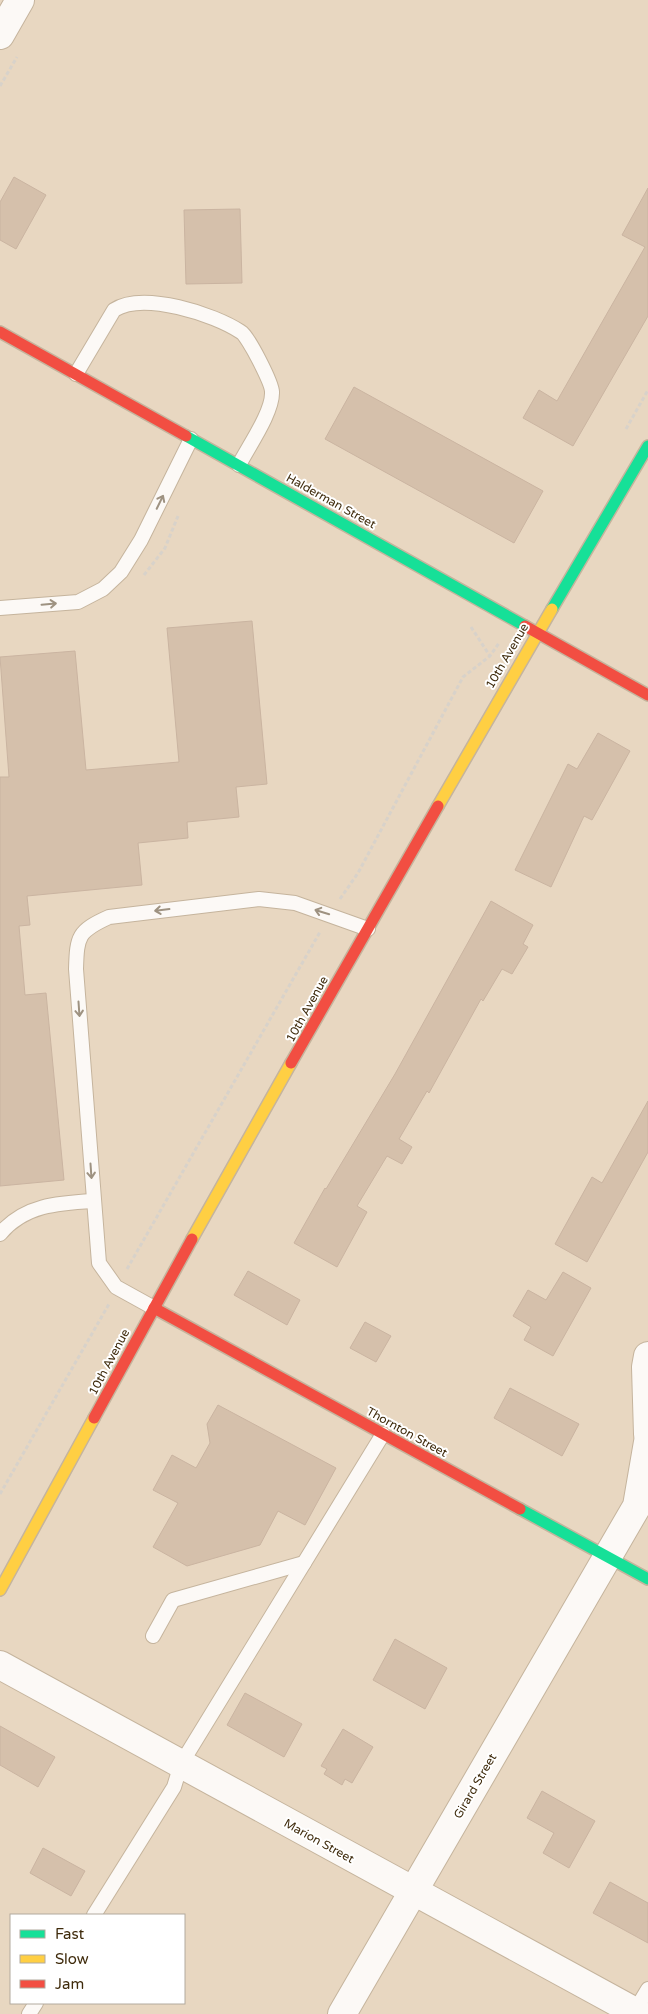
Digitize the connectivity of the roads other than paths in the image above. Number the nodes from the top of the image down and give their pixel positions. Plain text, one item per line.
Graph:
1 (20, 0) edge
2 (0, 35) edge
3 (0, 332) edge
4 (76, 374) junction
5 (191, 439) junction
6 (648, 446) edge
7 (239, 465) junction
8 (0, 608) edge
9 (537, 632) junction
10 (648, 694) edge
11 (368, 928) junction
12 (93, 1201) junction
13 (0, 1234) edge
14 (154, 1308) junction
15 (648, 1356) edge
16 (383, 1434) junction
17 (648, 1434) edge
18 (648, 1442) edge
19 (609, 1558) junction
20 (304, 1562) junction
21 (648, 1579) edge
22 (0, 1590) edge
23 (153, 1636) dead end
24 (0, 1666) edge
25 (180, 1764) junction
26 (413, 1893) junction
27 (95, 1914) edge
28 (648, 1989) edge
29 (635, 2013) edge
30 (342, 2014) edge

1 - 2 street
3 - 4 street, Halderman Street
4 - 5 street, Halderman Street
4 - 7 lane
5 - 7 street, Halderman Street
8 -> 5 lane
6 - 9 street, 10th Avenue
7 - 9 street, Halderman Street
9 - 10 street, Halderman Street
9 - 11 street, 10th Avenue
11 -> 12 lane
11 - 14 street, 10th Avenue
12 - 13 lane
12 - 14 lane
14 - 16 street, Thornton Street
14 - 22 street, 10th Avenue
15 - 17 street
16 - 19 street, Thornton Street
16 - 20 lane
18 - 19 street, Girard Street
19 - 21 street, Thornton Street
19 - 26 street, Girard Street
20 - 23 lane
20 - 25 lane
24 - 25 street, Marion Street
25 - 26 street, Marion Street
25 - 27 lane
26 - 29 street, Marion Street
26 - 30 street, Girard Street
28 - 29 lane

